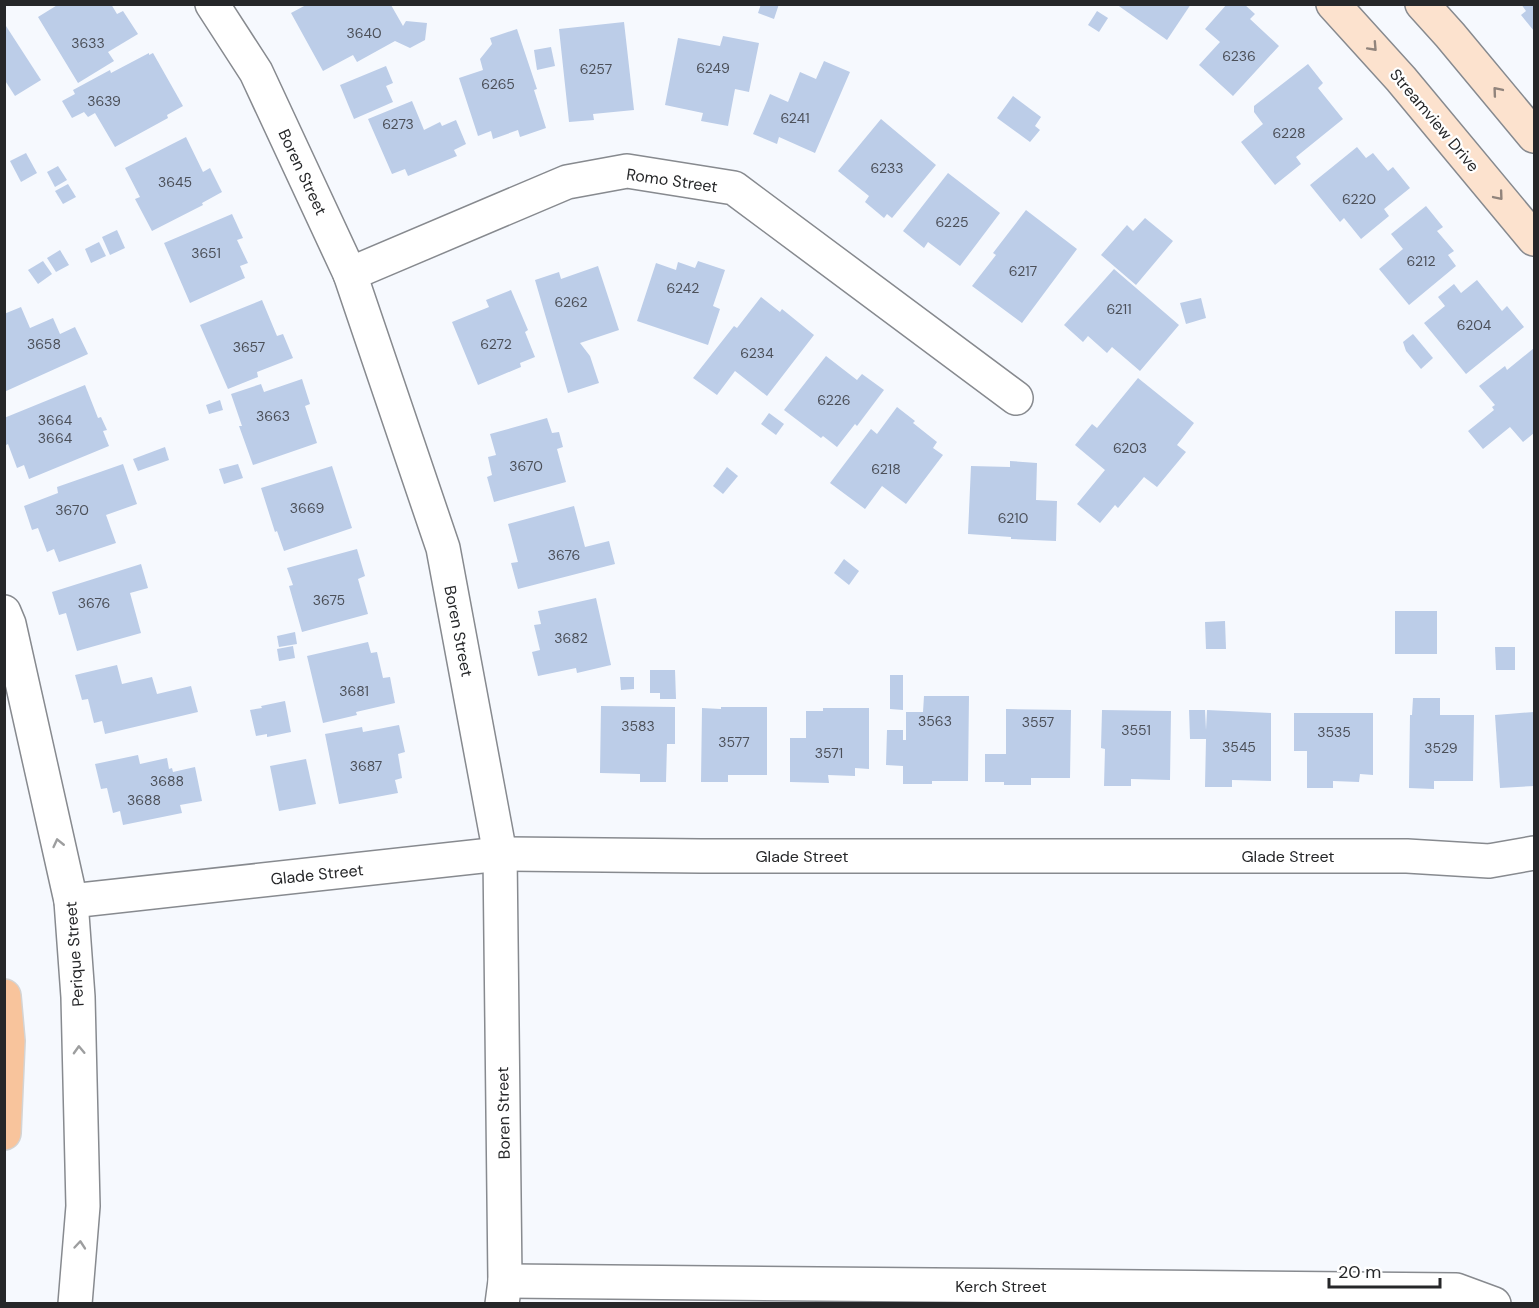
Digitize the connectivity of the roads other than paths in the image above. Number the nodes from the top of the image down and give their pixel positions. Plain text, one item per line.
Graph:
1 (212, 4) edge
2 (1333, 4) edge
3 (1422, 4) edge
4 (1534, 136) edge
5 (1534, 239) edge
6 (350, 274) junction
7 (1016, 398) dead end
8 (4, 612) edge
9 (1534, 853) edge
10 (500, 854) junction
11 (71, 901) junction
12 (4, 996) edge
13 (4, 1132) edge
14 (503, 1292) edge
15 (75, 1304) edge
16 (1494, 1304) edge

1 - 6 street, Boren Street
2 -> 5 main road, Streamview Drive
4 -> 3 main road
6 - 7 street, Romo Street
6 - 10 street, Boren Street
11 -> 8 street, Perique Street
9 - 10 street, Glade Street
10 - 11 street, Glade Street
10 - 14 street, Boren Street
15 -> 11 street, Perique Street
12 - 13 main road
14 - 16 street, Kerch Street

